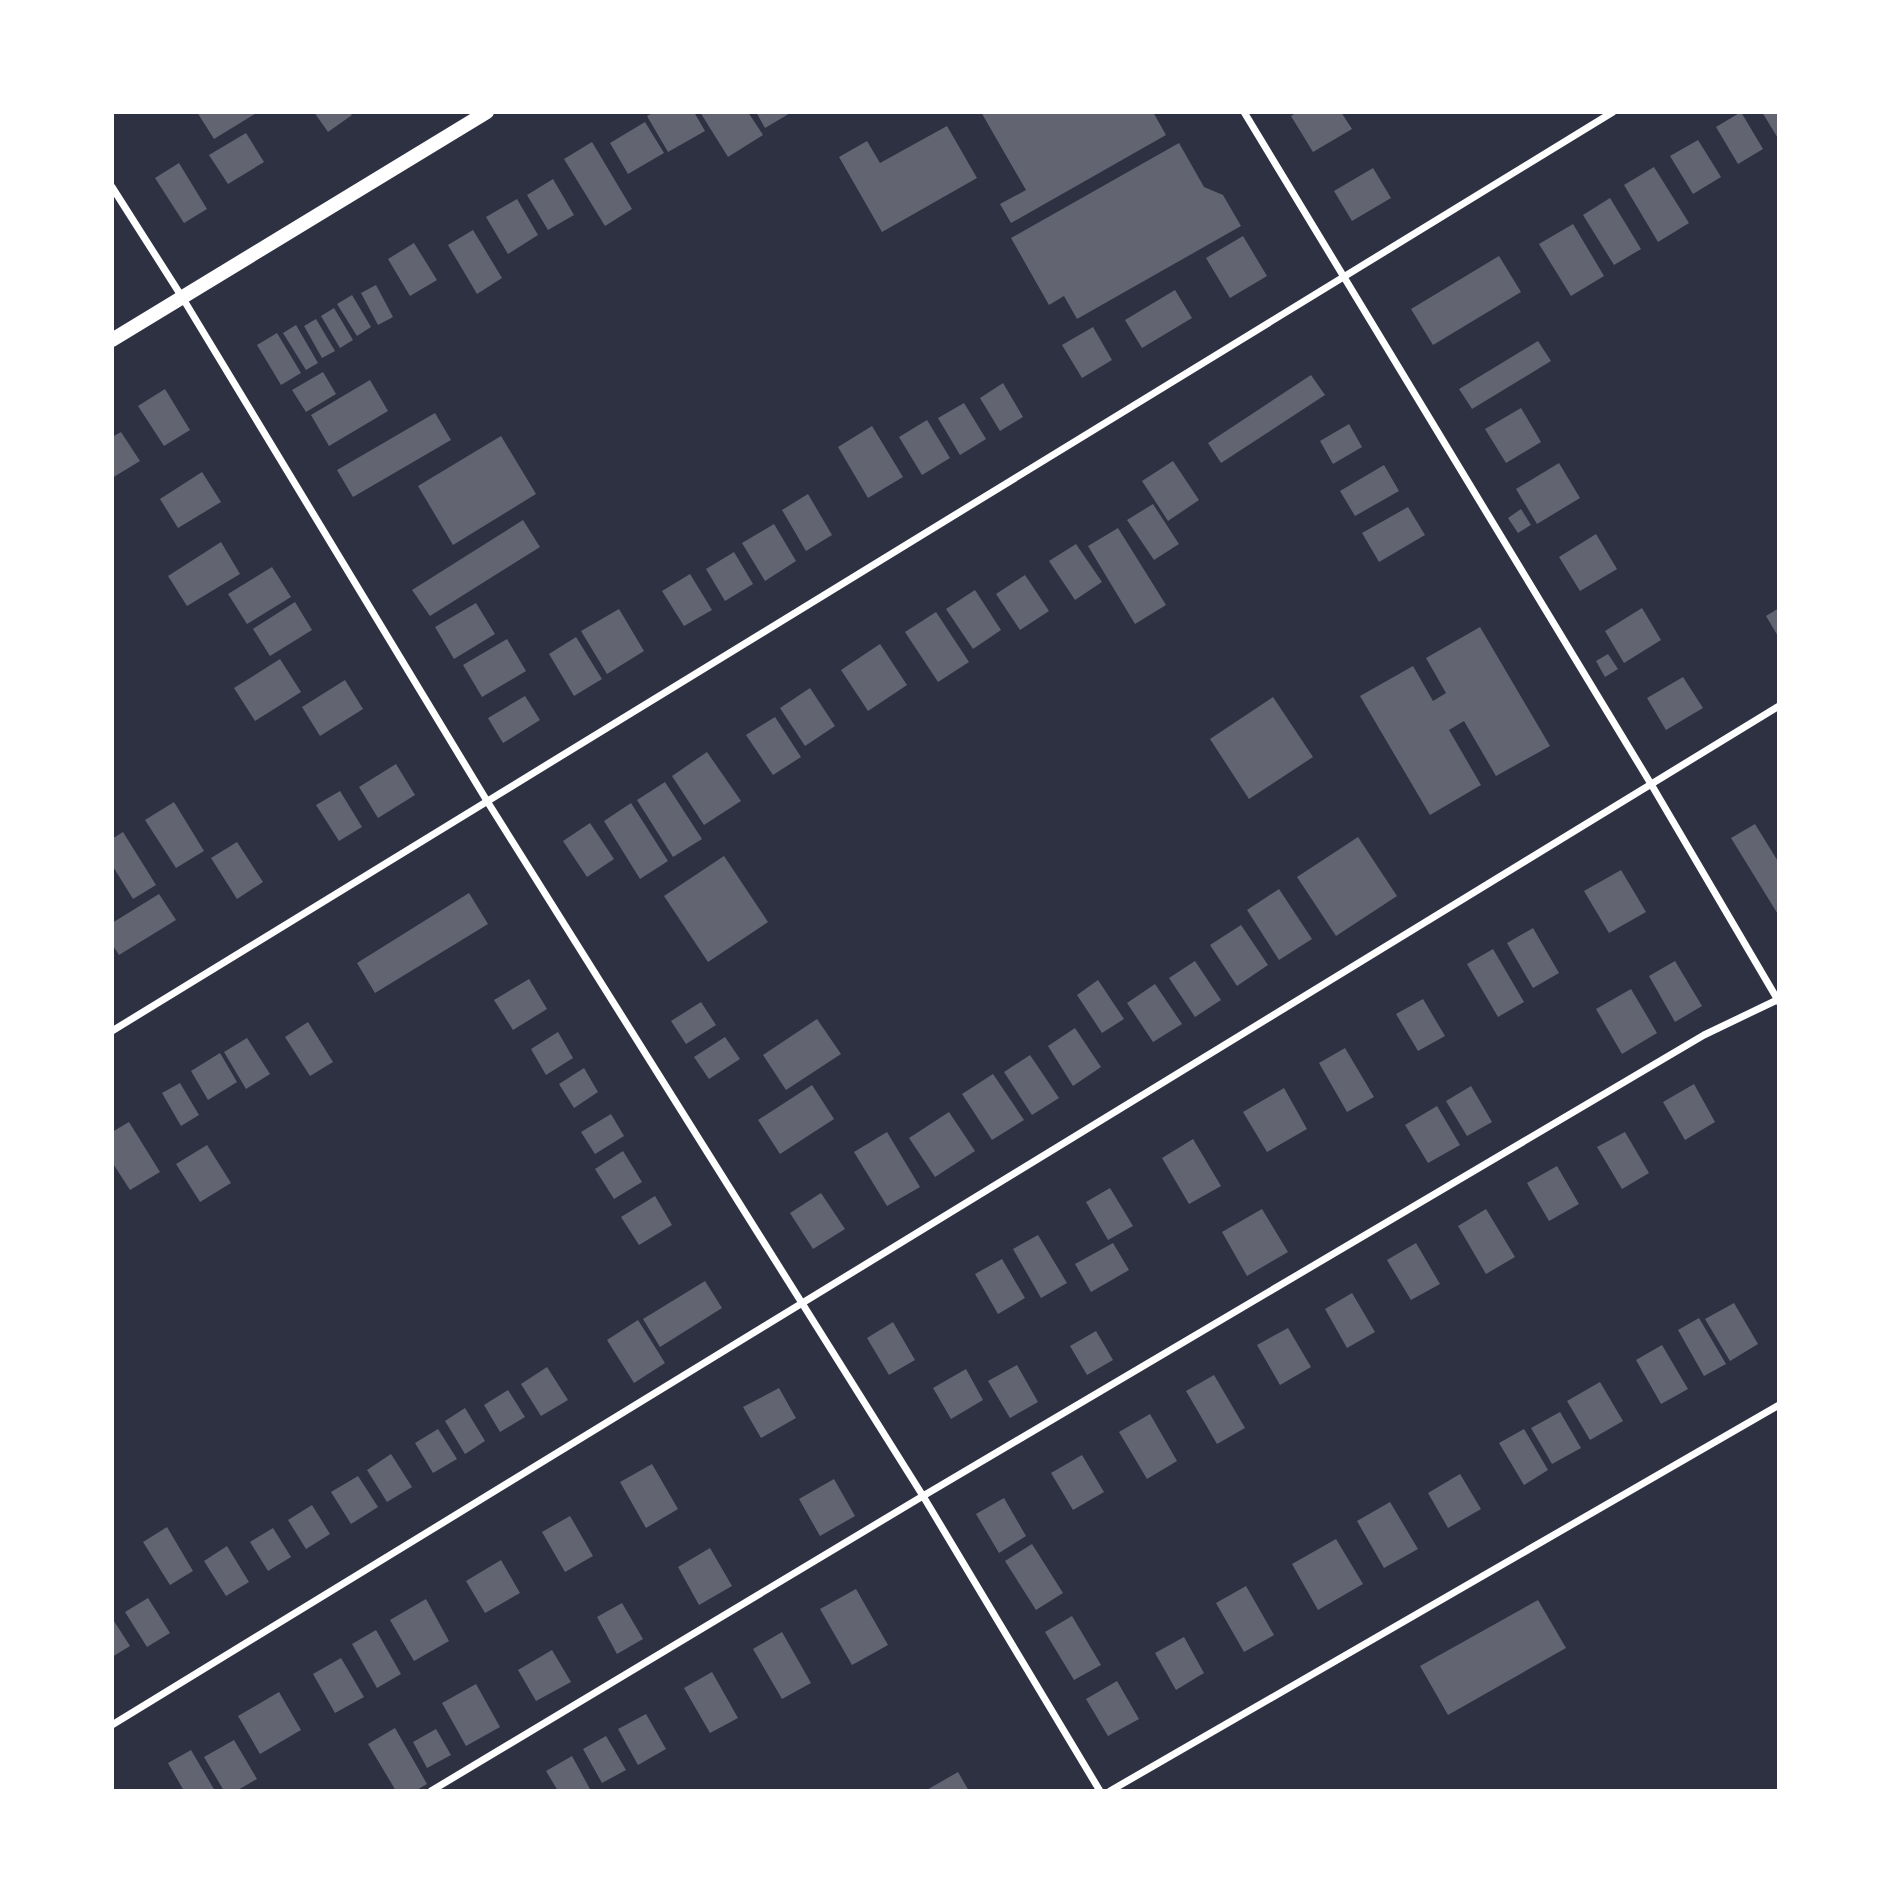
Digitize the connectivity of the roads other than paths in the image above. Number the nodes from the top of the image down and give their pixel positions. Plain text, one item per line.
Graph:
1 (487, 112) edge
2 (1244, 112) edge
3 (1613, 112) edge
4 (112, 187) edge
5 (1342, 277) junction
6 (182, 297) junction
7 (112, 340) edge
8 (1779, 706) edge
9 (1651, 784) junction
10 (487, 800) junction
11 (1778, 1001) edge
12 (112, 1031) edge
13 (803, 1302) junction
14 (1779, 1405) edge
15 (923, 1496) junction
16 (112, 1725) edge
17 (431, 1791) edge
18 (1100, 1791) edge
19 (1110, 1791) edge

1 - 6 main road
2 - 5 street
3 - 5 street
4 - 6 street
5 - 9 street
5 - 10 street
6 - 7 main road
6 - 10 street
8 - 9 street
9 - 11 street
9 - 13 street
10 - 12 street
10 - 13 street
11 - 15 street
13 - 15 street
13 - 16 street
14 - 19 street
15 - 17 street
15 - 18 street

